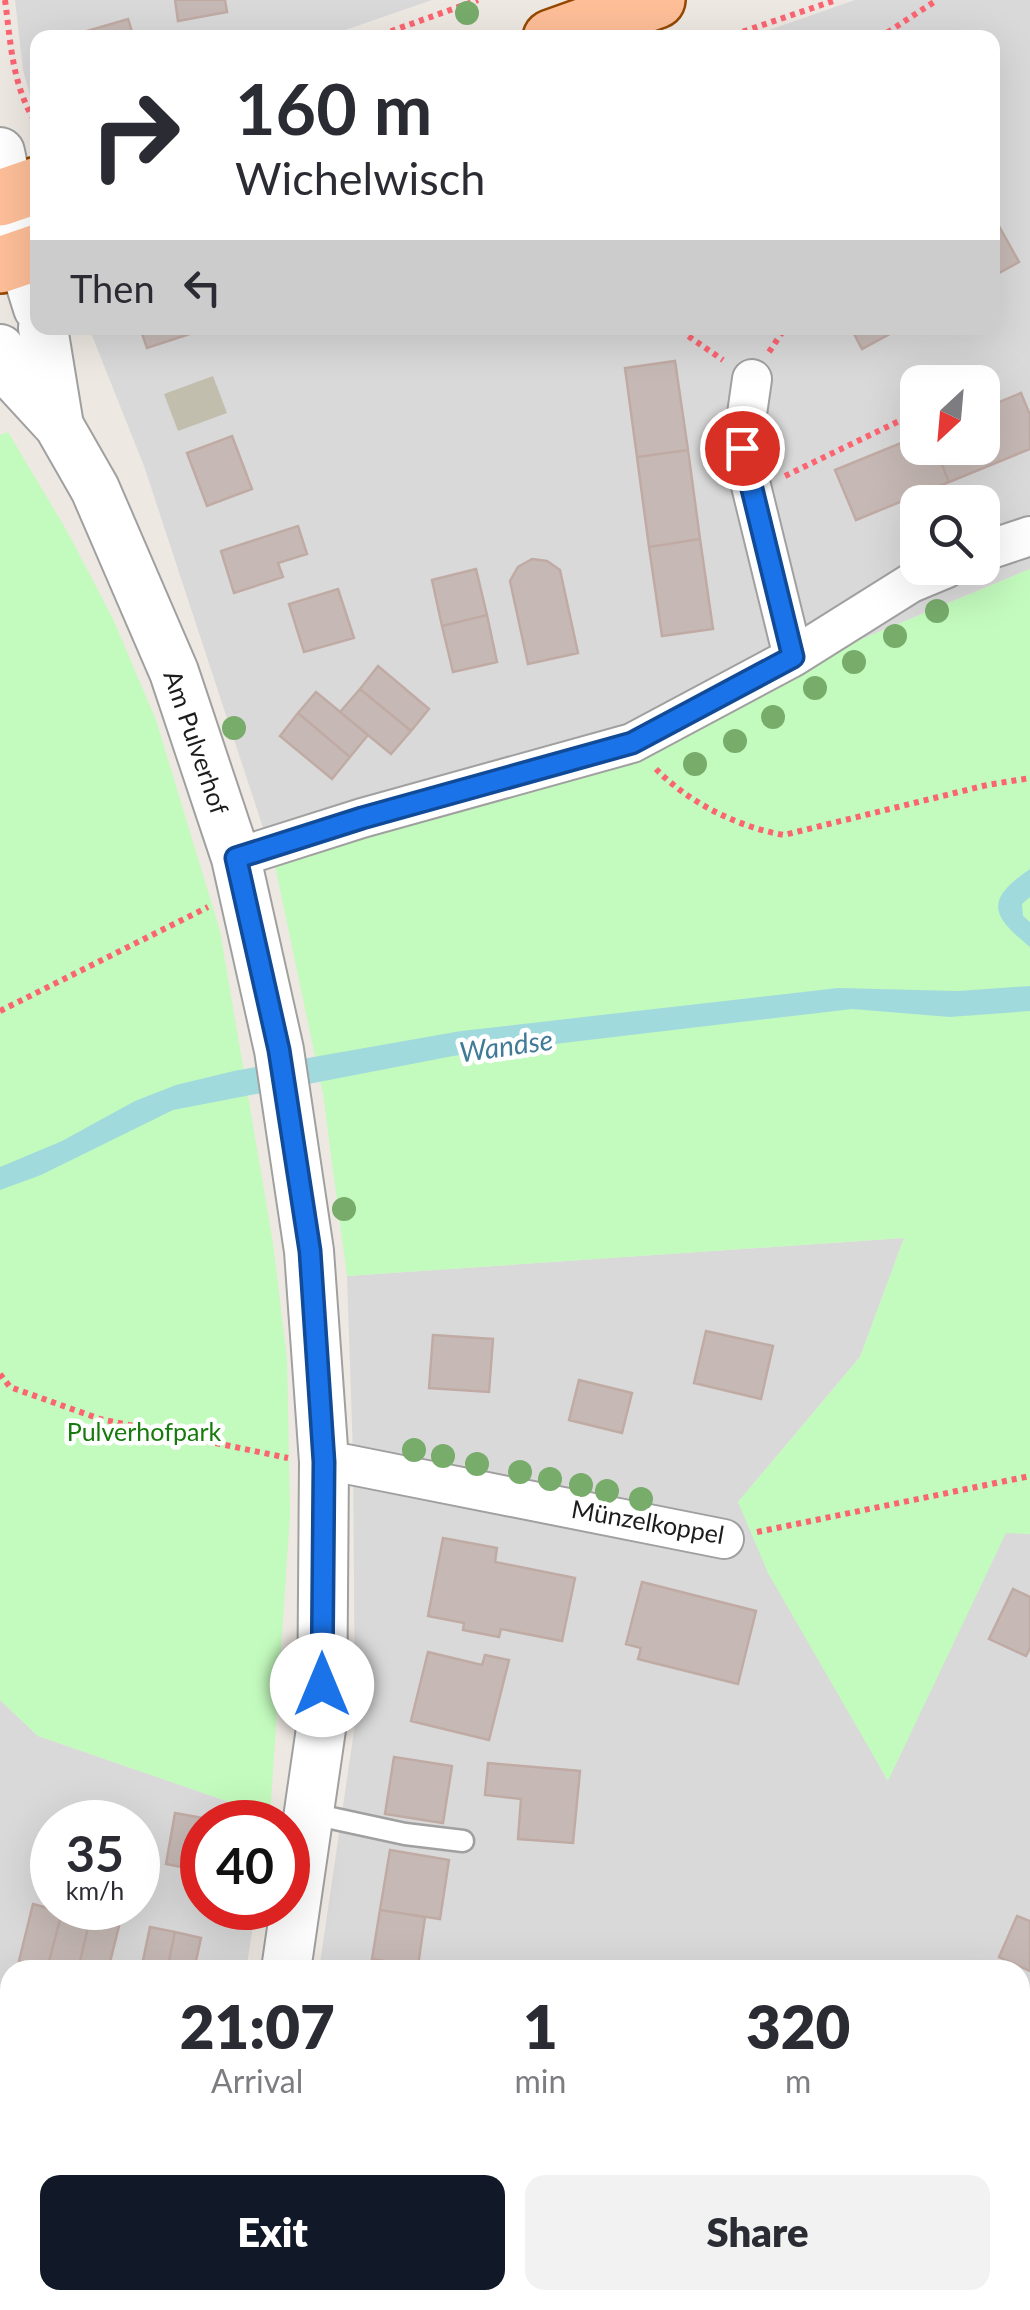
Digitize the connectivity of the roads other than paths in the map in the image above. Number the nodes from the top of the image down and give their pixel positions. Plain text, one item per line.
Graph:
1 (656, 0) edge
2 (573, 30) edge
3 (12, 182) edge
4 (20, 258) edge
5 (30, 286) edge
6 (44, 335) edge
7 (0, 349) edge
8 (752, 380) road end
9 (58, 426) junction
10 (1030, 536) edge
11 (1000, 546) edge
12 (908, 585) edge
13 (793, 657) junction
14 (240, 874) junction
15 (324, 1462) junction
16 (724, 1539) road end
17 (310, 1800) edge
18 (310, 1813) edge
19 (463, 1841) dead end
20 (292, 1930) edge
21 (287, 1960) edge

1 - 2 main road
3 - 4 street
4 - 5 street
6 - 9 street, Am Pulverhof
7 - 9 street, Am Pulverhof
8 - 13 street
9 - 14 street, Am Pulverhof
10 - 11 street
12 - 13 street
13 - 14 street
14 - 15 street, Am Pulverhof
15 - 16 street, Münzelkoppel
15 - 17 street, Am Pulverhof
18 - 19 lane
20 - 21 street, Am Pulverhof

